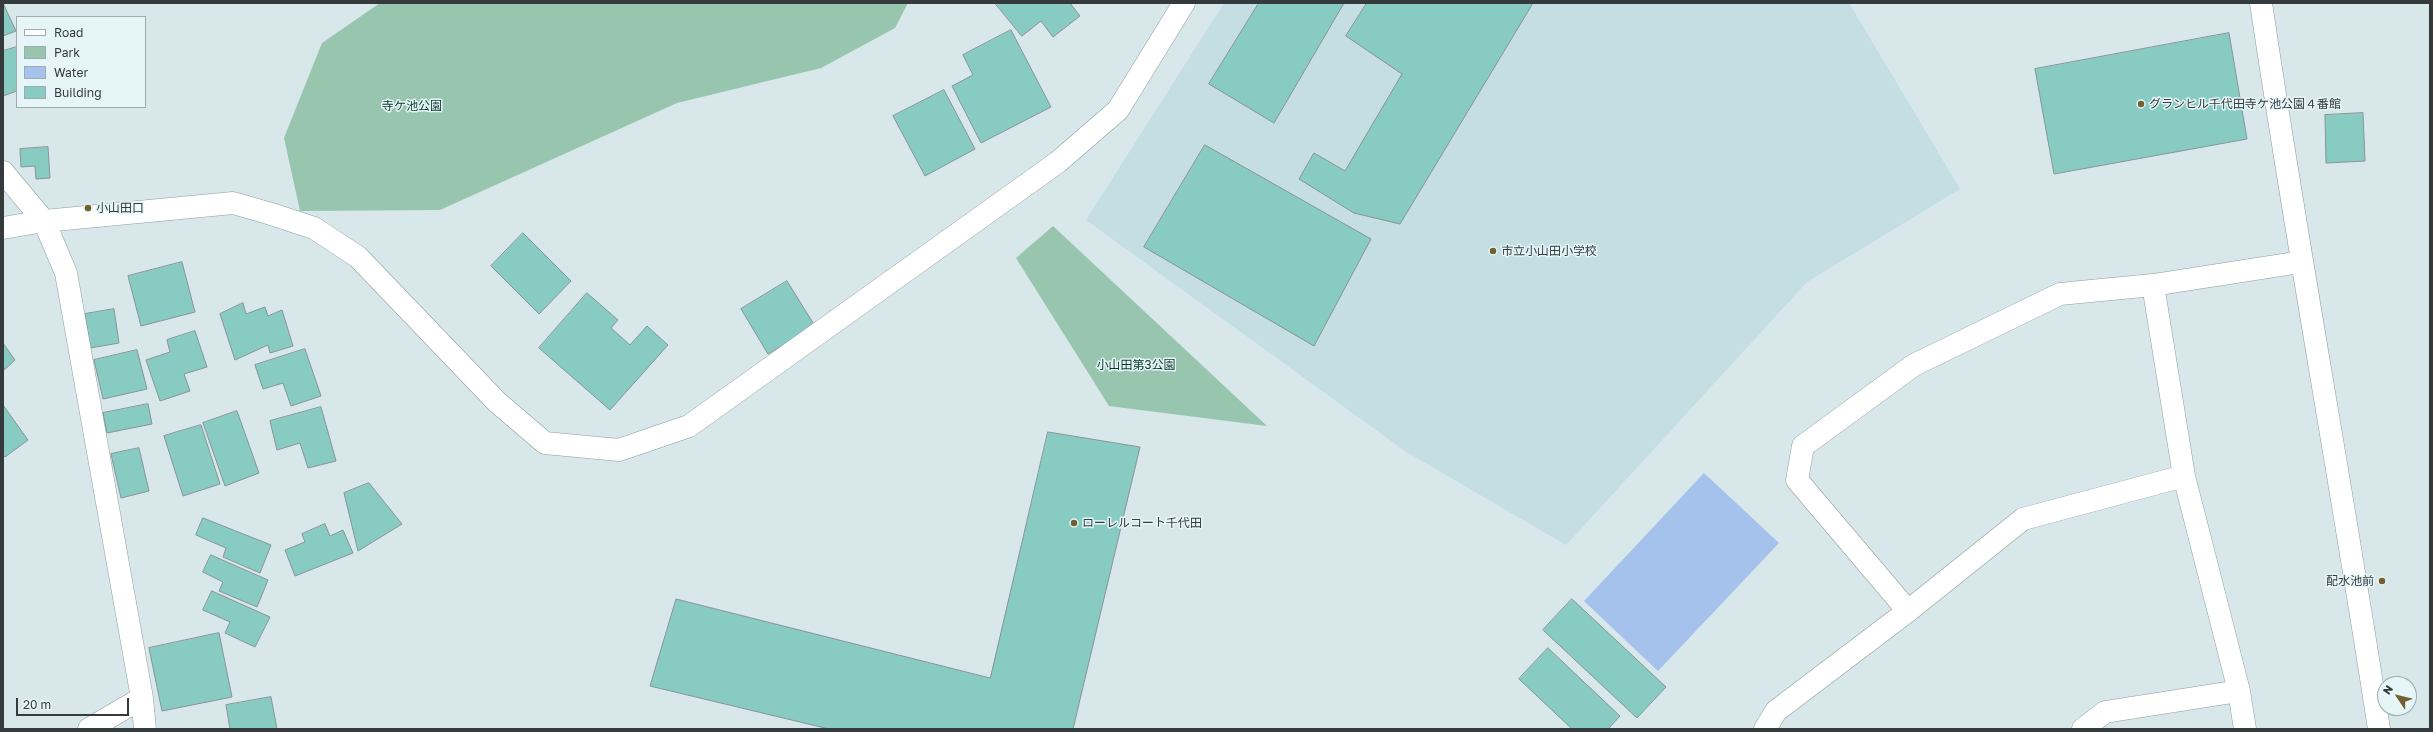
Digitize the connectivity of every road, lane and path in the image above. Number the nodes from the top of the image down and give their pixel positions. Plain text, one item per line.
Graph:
1 (1184, 3) edge
2 (2261, 3) edge
3 (3, 172) edge
4 (44, 221) junction
5 (3, 228) edge
6 (2301, 262) junction
7 (2153, 285) junction
8 (2184, 476) junction
9 (1908, 611) junction
10 (2239, 690) junction
11 (142, 698) junction
12 (89, 729) edge
13 (145, 729) edge
14 (1765, 729) edge
15 (2083, 729) edge
16 (2245, 729) edge
17 (2379, 729) edge

1 - 4 street
2 - 6 street
3 - 4 street
4 - 5 street
4 - 11 street
6 - 7 street
6 - 17 street
7 - 8 street
7 - 9 street
8 - 9 street
8 - 10 street
9 - 14 street
10 - 15 street
10 - 16 street
11 - 12 street
11 - 13 street

